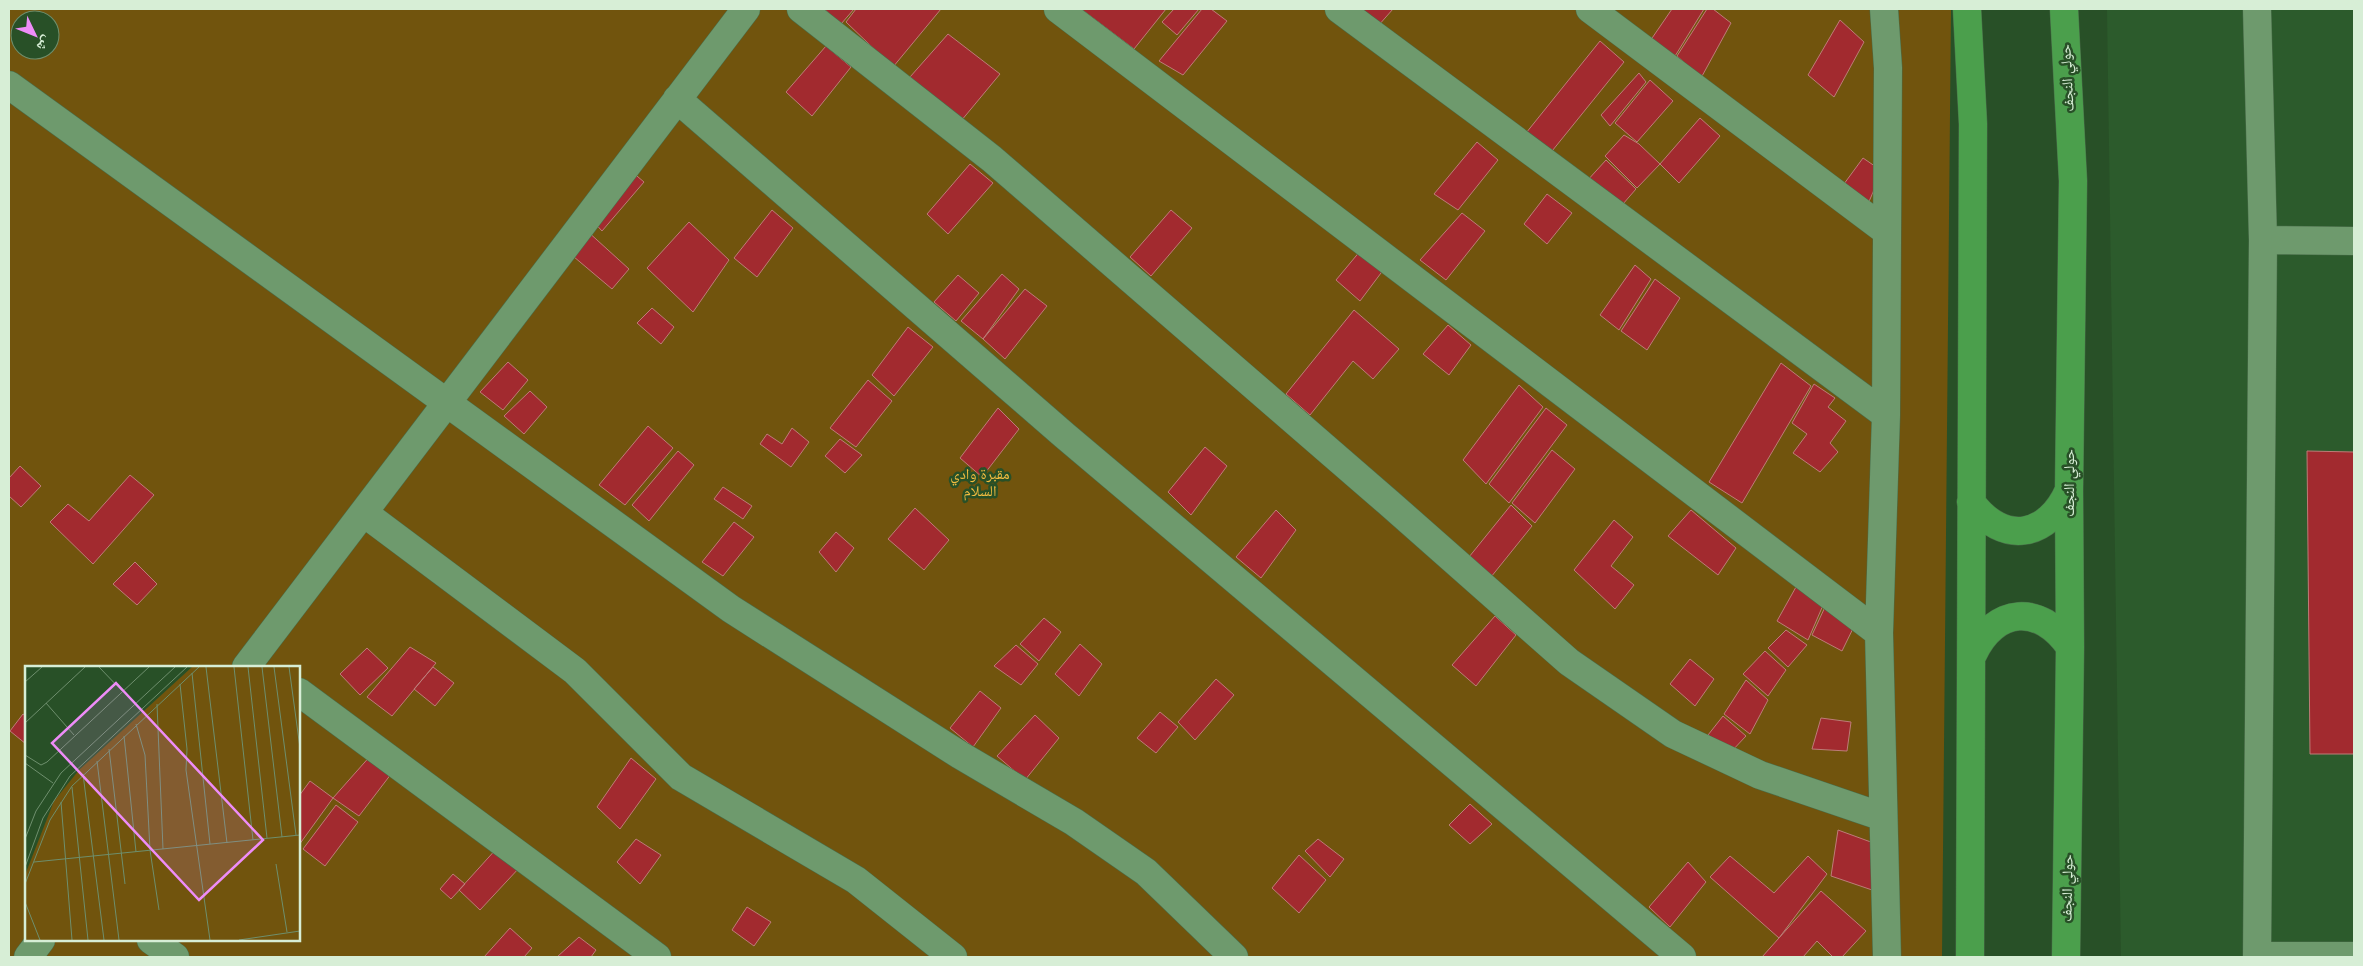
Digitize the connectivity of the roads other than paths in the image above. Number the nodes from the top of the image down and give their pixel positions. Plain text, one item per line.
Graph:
1 (746, 9) edge
2 (801, 9) edge
3 (1058, 9) edge
4 (1339, 9) edge
5 (1590, 9) edge
6 (1968, 9) edge
7 (2064, 9) edge
8 (2257, 9) edge
9 (1881, 11) edge
10 (9, 85) edge
11 (677, 99) junction
12 (1886, 231) junction
13 (2263, 240) junction
14 (2354, 241) edge
15 (448, 402) junction
16 (1886, 415) junction
17 (2069, 490) junction
18 (1971, 502) junction
19 (364, 513) junction
20 (1879, 633) junction
21 (2070, 647) junction
22 (1973, 654) junction
23 (255, 664) edge
24 (300, 693) edge
25 (1883, 817) junction
26 (40, 941) edge
27 (152, 941) edge
28 (2354, 956) edge
29 (28, 957) edge
30 (175, 957) edge
31 (657, 957) edge
32 (953, 957) edge
33 (1234, 957) edge
34 (1682, 957) edge
35 (1887, 957) edge
36 (1970, 957) edge
37 (2066, 957) edge
38 (2257, 957) edge

1 - 11 street
2 - 25 street
3 - 20 street
4 - 16 street
5 - 12 street
6 - 18 main road
7 - 17 main road, حولي النجف
8 - 13 street
9 - 12 street
10 - 15 street
11 - 15 street
11 - 34 street
12 - 16 street
13 - 14 street
13 - 38 street
15 - 19 street
15 - 33 street
16 - 20 street
17 - 18 main road
17 - 21 main road, حولي النجف
18 - 22 main road
19 - 23 street
19 - 32 street
20 - 25 street
21 - 22 main road
21 - 37 main road, حولي النجف
22 - 36 main road
24 - 31 street
25 - 35 street
26 - 29 street
27 - 30 street
28 - 38 street

